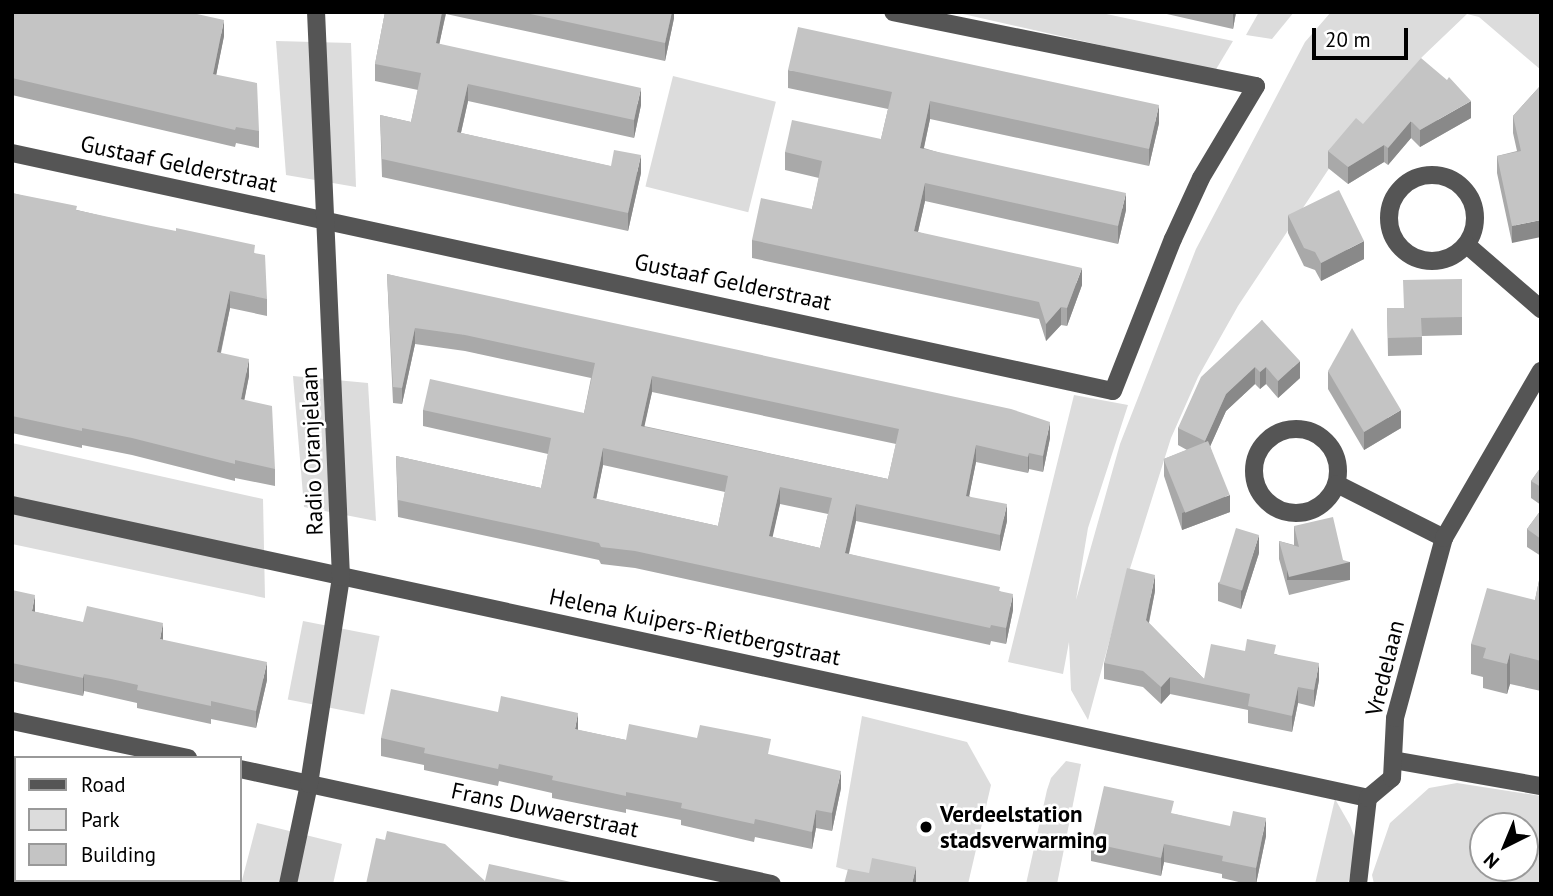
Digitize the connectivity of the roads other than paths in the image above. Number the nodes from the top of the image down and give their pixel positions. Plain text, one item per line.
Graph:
1 (316, 12) edge
2 (893, 12) edge
3 (12, 153) edge
4 (327, 221) junction
5 (1467, 245) junction
6 (1541, 309) edge
7 (1541, 371) edge
8 (1337, 484) junction
9 (12, 505) edge
10 (1444, 538) junction
11 (341, 577) junction
12 (12, 721) edge
13 (178, 756) edge
14 (1393, 760) junction
15 (242, 769) edge
16 (309, 784) junction
17 (1541, 786) edge
18 (1368, 798) junction
19 (288, 884) edge
20 (772, 884) edge
21 (1358, 884) edge

1 - 4 street, Radio Oranjelaan
2 - 4 street, Gustaaf Gelderstraat
3 - 4 street, Gustaaf Gelderstraat
4 - 11 street, Radio Oranjelaan
5 - 5 street
5 - 6 street
7 - 10 street, Vredelaan
8 - 8 street
8 - 10 street
9 - 11 street, Helena Kuipers-Rietbergstraat
10 - 14 street, Vredelaan
11 - 16 street, Radio Oranjelaan
11 - 18 street, Helena Kuipers-Rietbergstraat
12 - 13 street
14 - 17 street
14 - 18 street, Vredelaan
15 - 16 street, Frans Duwaerstraat
16 - 19 street, Radio Oranjelaan
16 - 20 street, Frans Duwaerstraat
18 - 21 street

